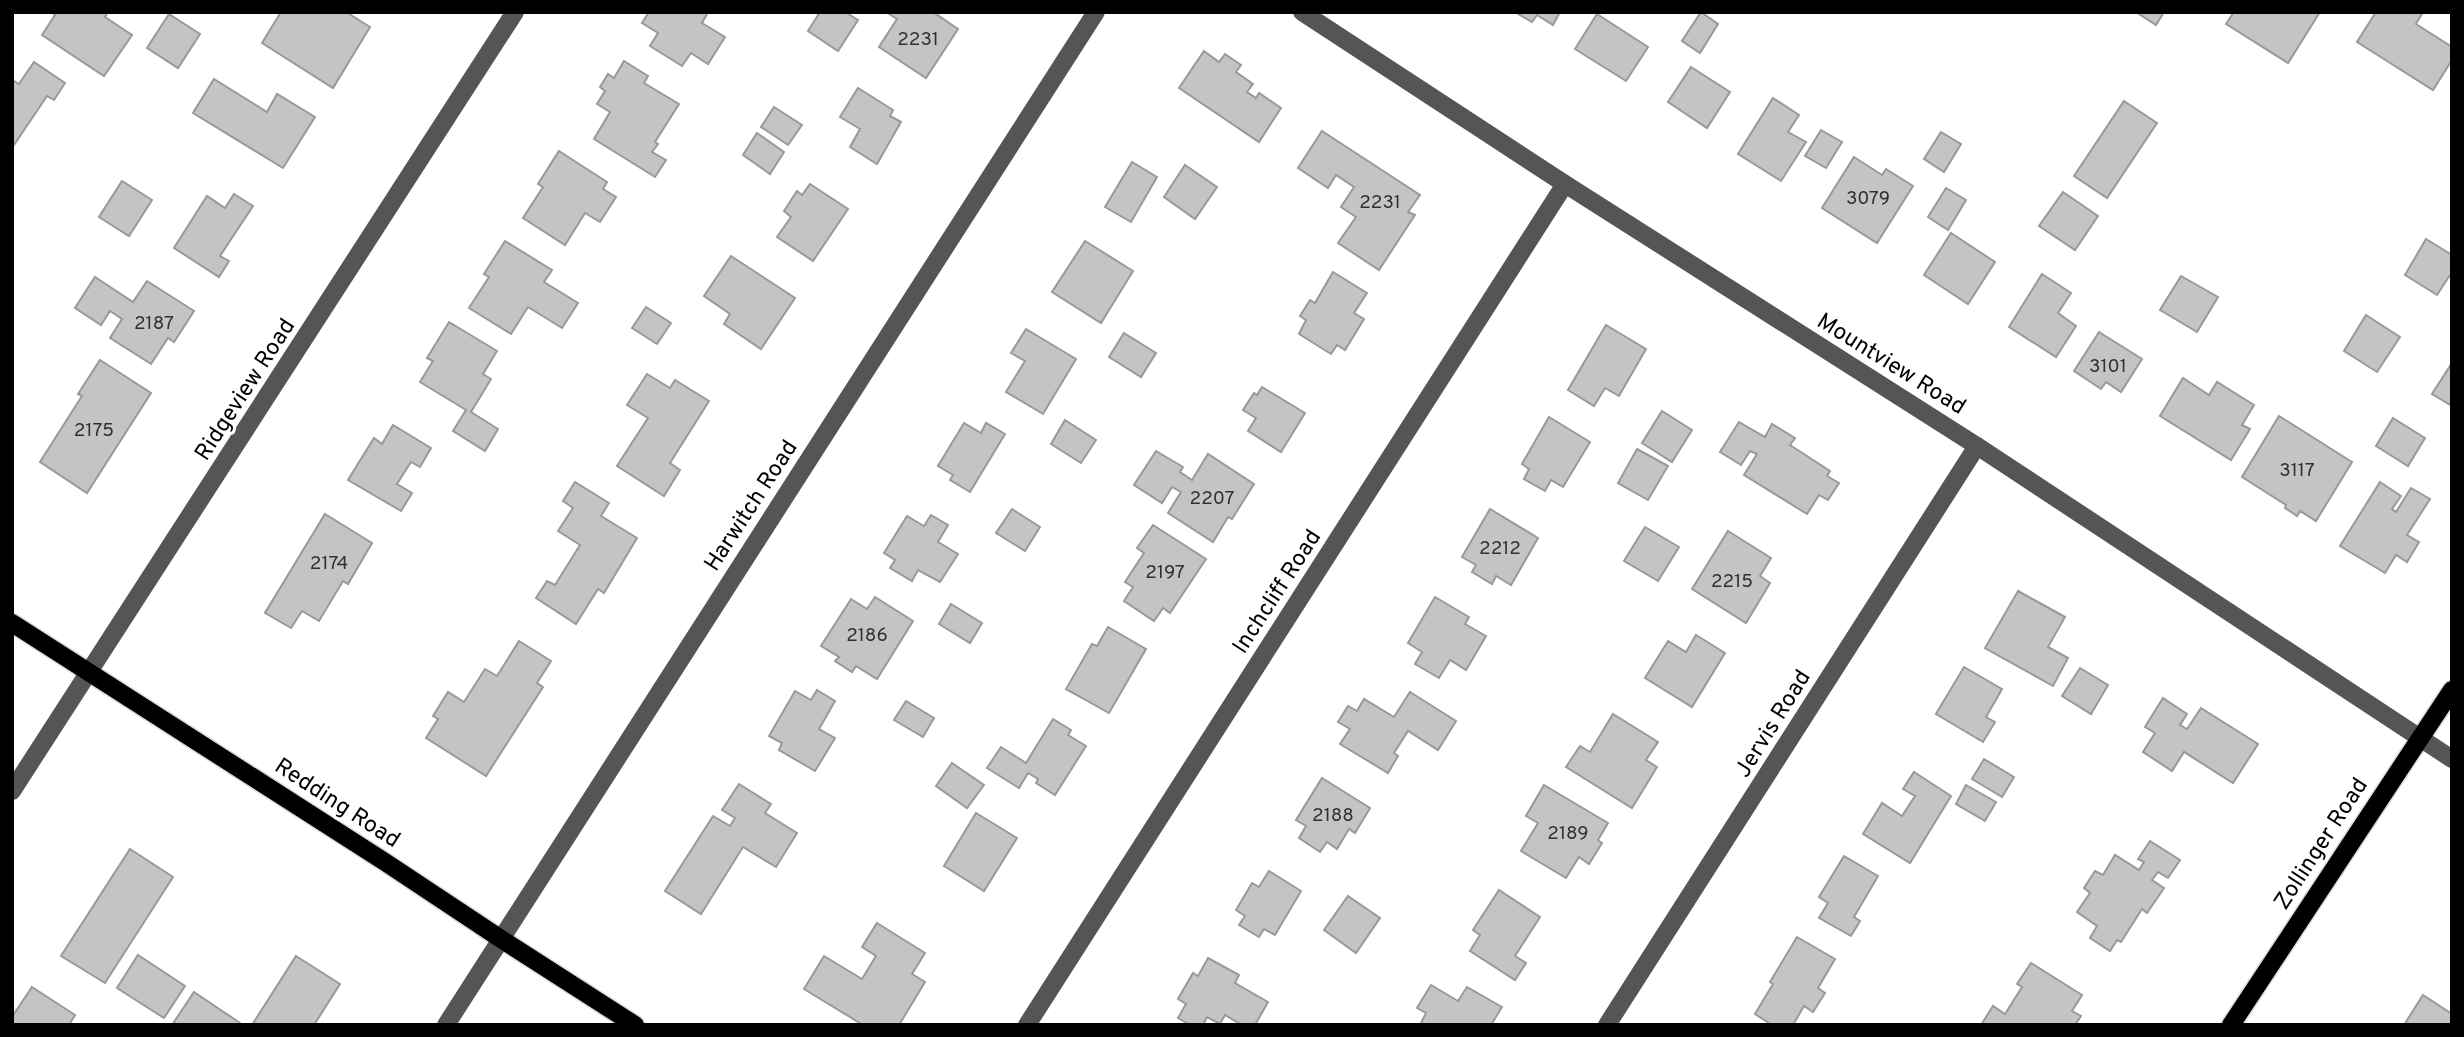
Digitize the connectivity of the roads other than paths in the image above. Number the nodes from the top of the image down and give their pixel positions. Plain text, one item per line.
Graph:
1 (515, 12) edge
2 (1096, 12) edge
3 (1302, 12) edge
4 (1565, 184) junction
5 (1977, 446) junction
6 (12, 623) edge
7 (89, 673) junction
8 (2452, 690) edge
9 (2419, 736) junction
10 (2452, 759) edge
11 (12, 791) edge
12 (501, 939) junction
13 (446, 1025) edge
14 (635, 1025) edge
15 (1027, 1025) edge
16 (1607, 1025) edge
17 (2231, 1025) edge

1 - 7 street, Ridgeview Road
2 - 12 street, Harwitch Road
3 - 4 street, Mountview Road
4 - 5 street, Mountview Road
4 - 15 street, Inchcliff Road
5 - 9 street, Mountview Road
5 - 16 street, Jervis Road
6 - 7 main road, Redding Road
7 - 11 street, Ridgeview Road
7 - 12 main road, Redding Road
8 - 9 main road, Zollinger Road
9 - 10 street, Mountview Road
9 - 17 main road, Zollinger Road
12 - 13 street, Harwitch Road
12 - 14 main road, Redding Road

